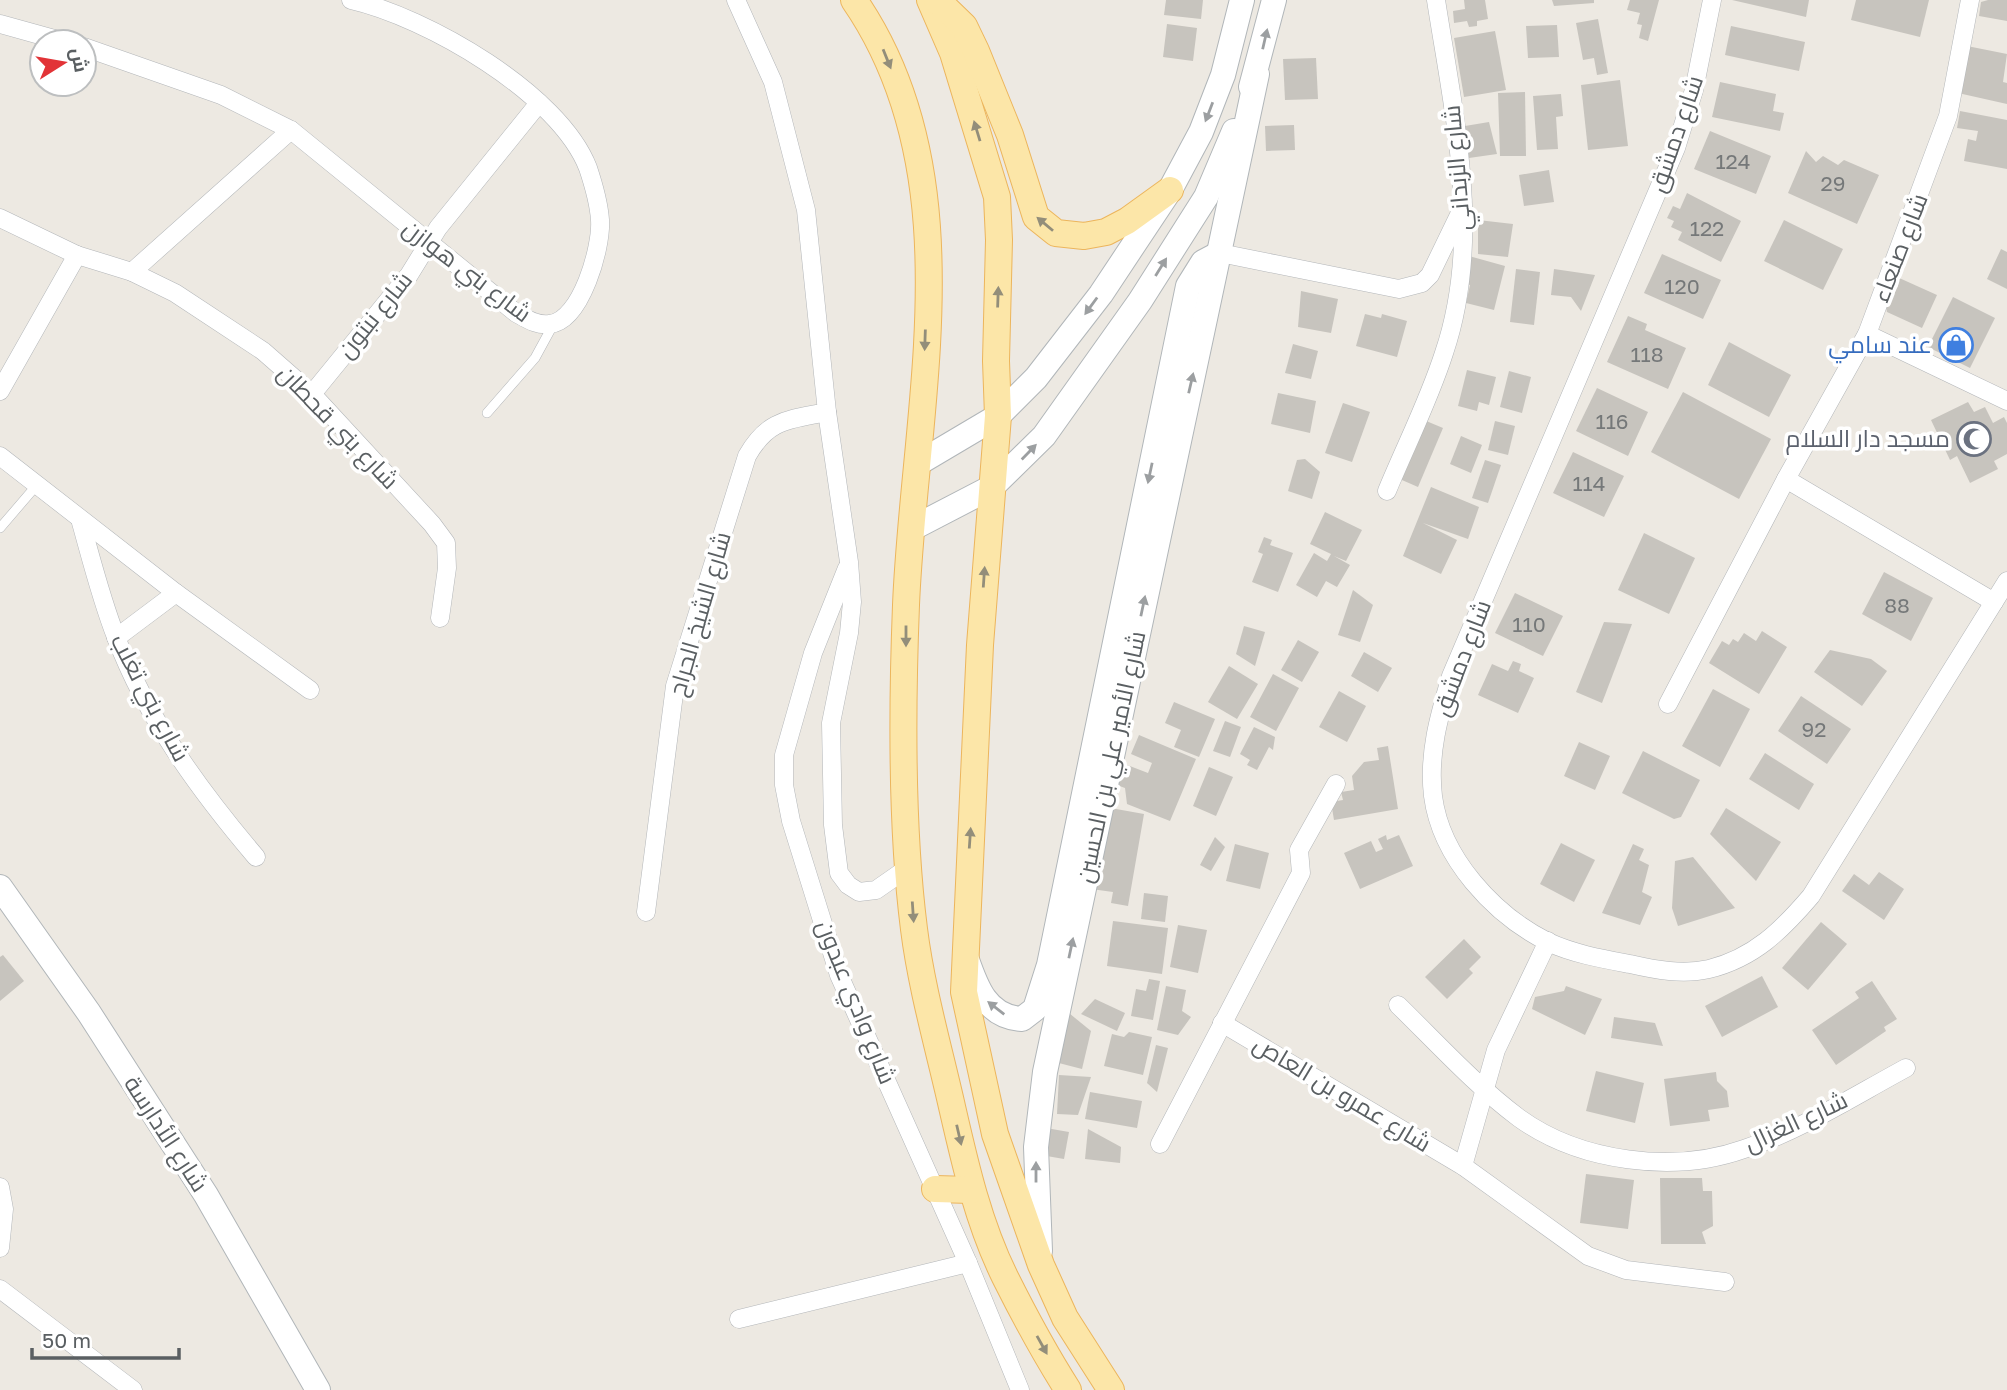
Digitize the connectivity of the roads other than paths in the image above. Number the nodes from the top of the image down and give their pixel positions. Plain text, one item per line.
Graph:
1 (351, 0) edge
2 (736, 0) edge
3 (854, 0) edge
4 (930, 0) edge
5 (937, 0) edge
6 (1242, 0) edge
7 (1274, 0) edge
8 (1436, 0) edge
9 (1712, 0) edge
10 (1970, 0) edge
11 (0, 24) edge
12 (28, 32) edge
13 (98, 52) edge
14 (1257, 74) junction
15 (539, 103) junction
16 (292, 130) junction
17 (1170, 190) junction
18 (1464, 205) junction
19 (0, 218) edge
20 (428, 243) junction
21 (1220, 253) junction
22 (77, 255) junction
23 (132, 272) junction
24 (553, 324) junction
25 (1867, 334) junction
26 (0, 391) edge
27 (312, 394) junction
28 (2007, 401) edge
29 (827, 412) junction
30 (487, 413) dead end
31 (998, 416) junction
32 (0, 456) edge
33 (917, 464) junction
34 (1786, 478) junction
35 (36, 486) junction
36 (992, 487) junction
37 (1387, 491) dead end
38 (80, 519) junction
39 (0, 528) edge
40 (911, 529) junction
41 (849, 562) junction
42 (2007, 581) edge
43 (176, 593) junction
44 (1994, 602) junction
45 (440, 618) dead end
46 (116, 638) junction
47 (310, 690) dead end
48 (1668, 704) dead end
49 (1336, 784) dead end
50 (256, 857) dead end
51 (909, 867) junction
52 (839, 873) junction
53 (0, 887) edge
54 (813, 890) junction
55 (646, 912) dead end
56 (1548, 941) junction
57 (965, 954) junction
58 (1398, 1005) dead end
59 (1222, 1023) junction
60 (1906, 1068) dead end
61 (1483, 1087) junction
62 (1160, 1144) dead end
63 (1463, 1166) junction
64 (0, 1187) edge
65 (935, 1189) junction
66 (971, 1190) junction
67 (0, 1248) edge
68 (968, 1263) junction
69 (1041, 1265) junction
70 (1725, 1282) dead end
71 (0, 1289) edge
72 (739, 1319) dead end
73 (133, 1390) edge
74 (318, 1390) edge
75 (1020, 1390) edge
76 (1068, 1390) edge
77 (1111, 1390) edge

1 - 15 street, شارع بني هوازن
2 - 29 street
3 -> 33 main road
31 -> 4 main road, شارع الأمير علي بن الحسين
17 -> 5 main road
6 -> 17 street
14 -> 7 street, شارع الأمير علي بن الحسين
8 - 18 street, شارع الزبداني
9 - 56 street, شارع دمشق
10 - 25 street, شارع صنعاء
11 - 12 street
13 - 16 street, شارع بني هوازن
14 - 21 street, شارع الأمير علي بن الحسين
36 -> 14 street, شارع الأمير علي بن الحسين
15 - 20 street, شارع نبتون
15 - 24 street, شارع بني هوازن
16 - 20 street, شارع بني هوازن
16 - 23 street
17 -> 31 street
18 - 21 street
18 - 37 street, شارع الزبداني
19 - 22 street, شارع بني قحطان
20 - 24 street, شارع بني هوازن
20 - 27 street, شارع نبتون
21 -> 57 street, شارع الأمير علي بن الحسين
69 -> 21 street, شارع الأمير علي بن الحسين
22 - 23 street, شارع بني قحطان
22 - 26 street
23 - 27 street, شارع بني قحطان
24 - 30 lane
25 - 28 street
25 - 34 street, شارع صنعاء
27 - 45 street, شارع بني قحطان
29 - 41 street
29 - 55 street, شارع الشيخ الجراح
31 - 33 street
31 - 36 main road, شارع الأمير علي بن الحسين
32 - 35 street
33 - 40 main road
34 - 44 street
34 - 48 street, شارع صنعاء
35 - 38 street
35 - 39 lane
36 - 40 street, شارع الأمير علي بن الحسين
57 -> 36 main road, شارع الأمير علي بن الحسين
38 - 43 street
38 - 46 street, شارع بني تغلب
40 -> 51 main road
41 - 52 street
41 - 54 street, شارع وادي عبدون
42 - 44 street, شارع دمشق
43 - 46 street
43 - 47 street
44 - 56 street, شارع دمشق
46 - 50 street, شارع بني تغلب
49 - 59 street
51 - 52 street
51 -> 66 main road
52 - 54 street
53 - 74 street, شارع الأدارسة
54 - 65 street, شارع وادي عبدون
56 - 61 street, شارع عمرو بن العاص
57 - 69 main road, شارع الأمير علي بن الحسين
58 - 61 street, شارع الغزال
59 - 62 street
59 - 63 street, شارع عمرو بن العاص
60 - 61 street, شارع الغزال
61 - 63 street, شارع عمرو بن العاص
63 - 70 street, شارع عمرو بن العاص
64 - 67 street
65 - 66 main road
65 - 68 street, شارع وادي عبدون
66 -> 76 main road
68 - 72 street
68 - 75 street, شارع وادي عبدون
69 - 77 main road, شارع الأمير علي بن الحسين
71 - 73 street

